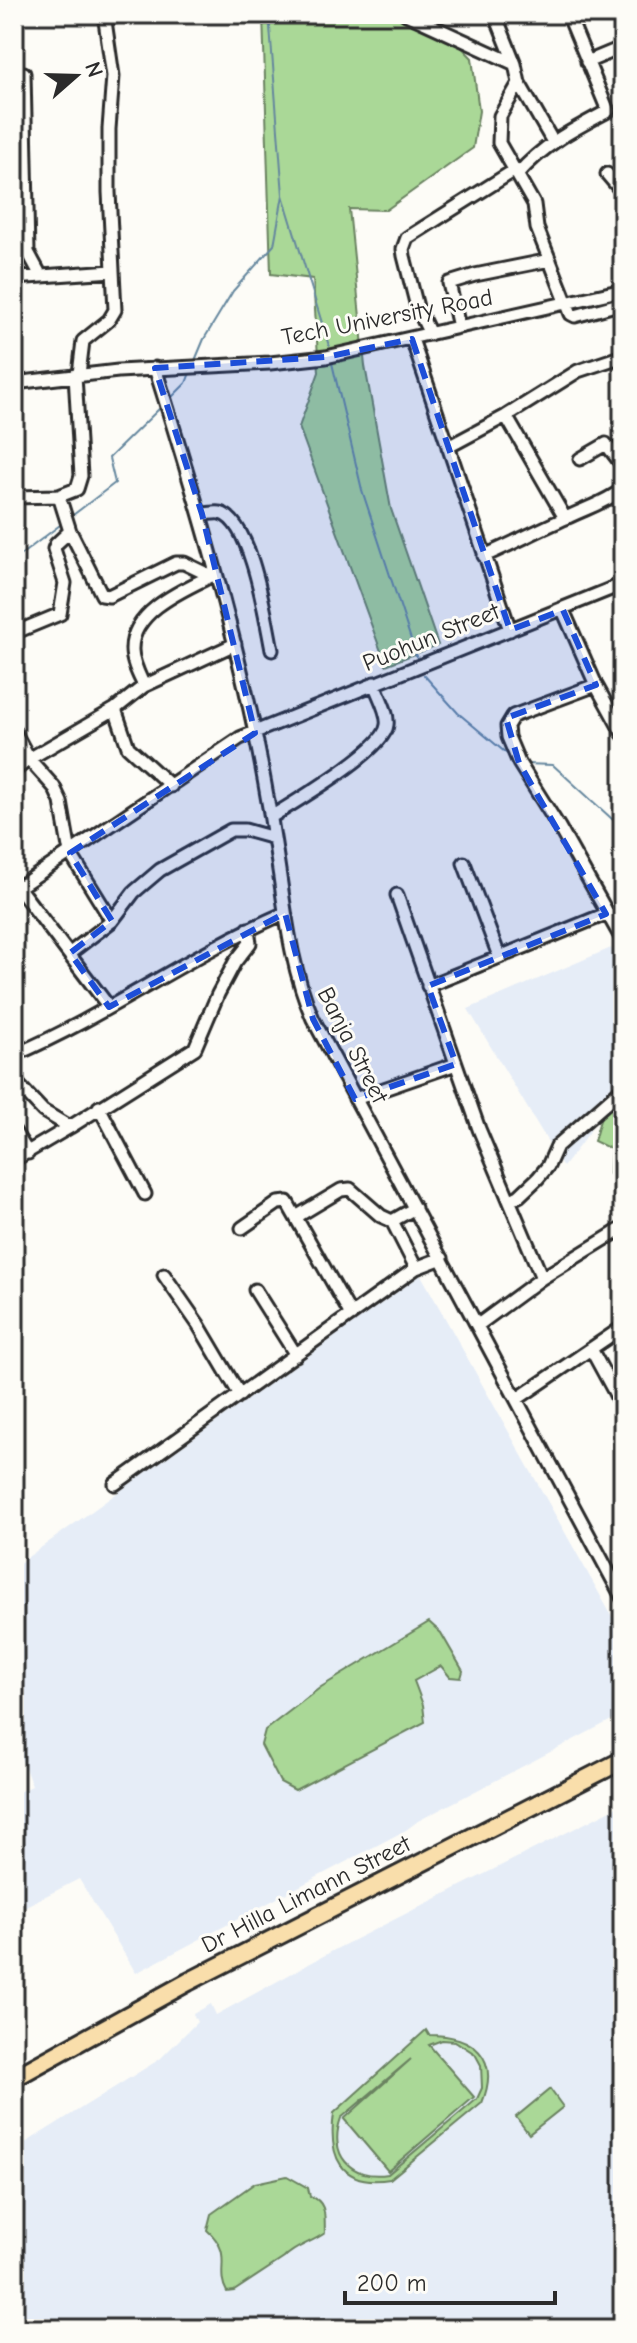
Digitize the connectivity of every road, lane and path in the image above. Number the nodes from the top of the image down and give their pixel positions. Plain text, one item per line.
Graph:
1 (121, 14) edge
2 (406, 14) edge
3 (495, 14) edge
4 (568, 14) edge
5 (104, 17) edge
6 (623, 47) edge
7 (587, 62) junction
8 (515, 64) junction
9 (14, 74) edge
10 (519, 83) junction
11 (553, 142) junction
12 (516, 172) junction
13 (607, 174) dead end
14 (623, 193) edge
15 (550, 260) junction
16 (112, 271) junction
17 (41, 276) junction
18 (14, 278) edge
19 (623, 290) edge
20 (567, 302) junction
21 (623, 303) edge
22 (459, 327) junction
23 (430, 334) junction
24 (412, 339) junction
25 (623, 356) edge
26 (155, 368) junction
27 (77, 375) junction
28 (16, 383) edge
29 (14, 405) edge
30 (506, 416) junction
31 (448, 447) junction
32 (580, 459) dead end
33 (623, 466) edge
34 (623, 489) edge
35 (59, 496) junction
36 (14, 497) edge
37 (202, 514) junction
38 (565, 518) junction
39 (70, 531) junction
40 (484, 556) junction
41 (214, 575) junction
42 (623, 584) edge
43 (563, 610) junction
44 (510, 630) junction
45 (14, 633) edge
46 (235, 644) junction
47 (272, 650) dead end
48 (374, 683) junction
49 (596, 685) junction
50 (144, 686) junction
51 (115, 709) junction
52 (14, 731) edge
53 (255, 733) junction
54 (623, 734) edge
55 (29, 759) junction
56 (14, 771) edge
57 (171, 786) junction
58 (271, 817) junction
59 (274, 838) junction
60 (70, 853) junction
61 (464, 863) dead end
62 (17, 885) edge
63 (397, 895) dead end
64 (285, 913) junction
65 (606, 914) junction
66 (112, 921) junction
67 (248, 929) junction
68 (623, 941) edge
69 (70, 953) junction
70 (499, 956) junction
71 (428, 986) junction
72 (109, 1007) junction
73 (15, 1050) edge
74 (456, 1064) junction
75 (14, 1080) edge
76 (623, 1088) edge
77 (355, 1099) junction
78 (99, 1107) junction
79 (70, 1127) junction
80 (14, 1131) edge
81 (28, 1153) junction
82 (14, 1160) edge
83 (145, 1194) dead end
84 (511, 1200) junction
85 (415, 1208) junction
86 (296, 1217) junction
87 (392, 1221) junction
88 (242, 1228) dead end
89 (622, 1231) edge
90 (442, 1258) junction
91 (416, 1268) junction
92 (164, 1275) dead end
93 (542, 1278) junction
94 (255, 1290) dead end
95 (351, 1315) junction
96 (478, 1325) junction
97 (623, 1327) edge
98 (591, 1349) junction
99 (296, 1355) junction
100 (240, 1395) junction
101 (517, 1399) junction
102 (623, 1411) edge
103 (115, 1484) dead end
104 (623, 1599) edge
105 (623, 1760) edge
106 (14, 2078) edge

1 - 5 street
2 - 8 street
3 - 8 street
4 - 7 street
5 - 16 street
6 - 7 street
7 - 11 street
8 - 10 street
9 - 17 street
10 - 11 street
10 - 12 street
11 - 12 street
12 - 15 street
12 - 23 street
13 - 14 street
15 - 20 street
15 - 22 street
16 - 17 street
16 - 27 street
17 - 18 street
19 - 20 street, Tech University Road
20 - 21 street
20 - 22 street, Tech University Road
22 - 23 street, Tech University Road
23 - 24 street, Tech University Road
24 - 26 street, Tech University Road
24 - 31 street
25 - 30 street
26 - 27 street, Tech University Road
26 - 37 street, Banja Street
27 - 28 street, Tech University Road
27 - 35 street
28 - 29 street
30 - 31 street
30 - 38 street
31 - 40 street
32 - 33 street
34 - 38 street
35 - 36 street
35 - 39 street
37 - 41 street, Banja Street
37 - 47 street
38 - 40 street
39 - 41 street
39 - 45 street
40 - 44 street
41 - 46 street, Banja Street
41 - 50 street
42 - 43 street, Puohun Street
43 - 44 street, Puohun Street
43 - 49 street
44 - 48 street, Puohun Street
46 - 50 street
46 - 53 street, Banja Street
48 - 53 street, Puohun Street
48 - 58 street
49 - 54 street
49 - 65 street
50 - 51 street
51 - 55 street
51 - 57 street
52 - 55 street
53 - 57 street, Puohun Street
53 - 58 street, Banja Street
55 - 56 street
55 - 60 street
57 - 60 street, Puohun Street
58 - 59 street, Banja Street
59 - 64 street, Banja Street
59 - 66 street
60 - 62 street, Puohun Street
60 - 66 street
61 - 70 street
62 - 69 street
63 - 71 street
64 - 67 street
64 - 77 street, Banja Street
65 - 68 street
65 - 70 street
66 - 69 street
67 - 72 street
67 - 78 street
69 - 72 street
70 - 71 street
71 - 74 street
72 - 73 street
74 - 77 street
74 - 84 street
75 - 79 street
76 - 84 street
77 - 85 street, Banja Street
78 - 79 street
78 - 83 street
79 - 81 street
80 - 81 street
81 - 82 street
84 - 93 street
85 - 87 street
85 - 90 street, Banja Street
86 - 87 street
86 - 88 street
86 - 95 street
87 - 91 street
89 - 93 street
90 - 91 street
90 - 96 street, Banja Street
91 - 95 street
92 - 100 street
93 - 96 street
94 - 99 street
95 - 99 street
96 - 101 street, Banja Street
97 - 98 street
98 - 101 street
98 - 102 street
99 - 100 street
100 - 103 street
101 - 104 street, Banja Street
105 - 106 highway, Dr Hilla Limann Street

